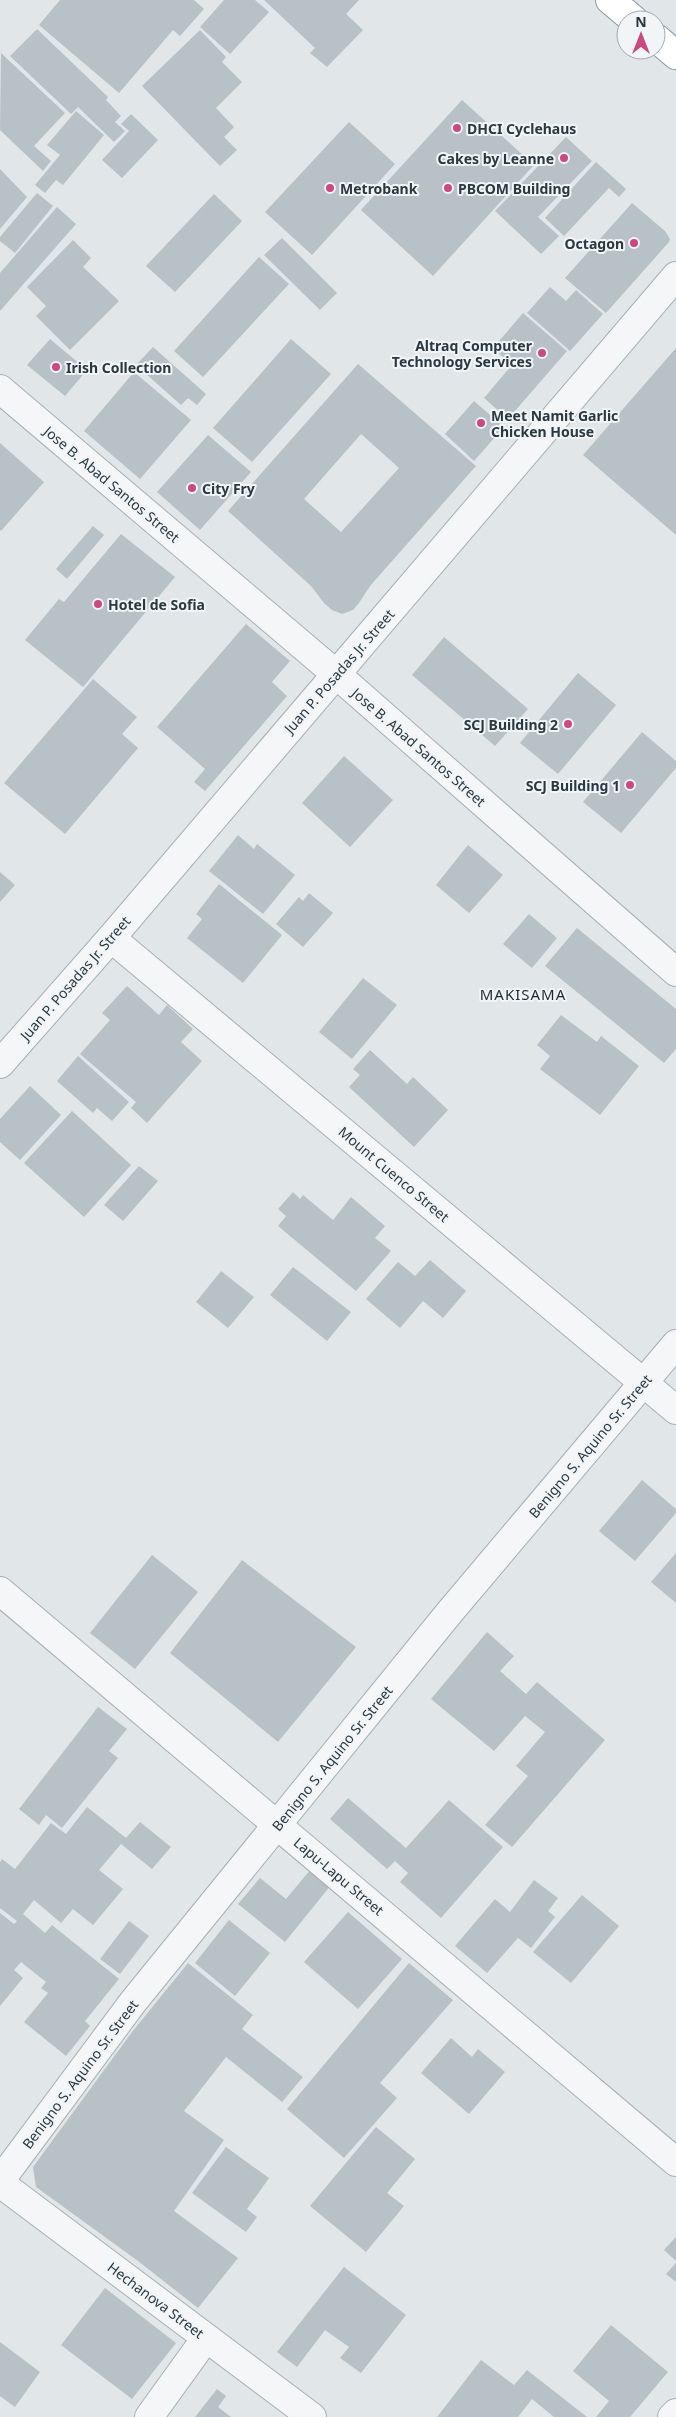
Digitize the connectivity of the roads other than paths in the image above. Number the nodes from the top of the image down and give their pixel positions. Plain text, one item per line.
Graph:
1 (610, 0) edge
2 (622, 10) edge
3 (666, 46) edge
4 (676, 55) edge
5 (676, 276) edge
6 (0, 389) edge
7 (336, 674) junction
8 (111, 938) junction
9 (676, 972) edge
10 (0, 1064) edge
11 (676, 1344) edge
12 (643, 1383) junction
13 (676, 1410) edge
14 (0, 1591) edge
15 (278, 1824) junction
16 (676, 2162) edge
17 (0, 2182) edge
18 (206, 2338) junction
19 (676, 2413) edge
20 (149, 2417) edge
21 (312, 2417) edge
22 (672, 2417) edge

1 - 2 highway
3 - 4 highway
5 - 7 street, Juan P. Posadas Jr. Street
6 - 7 street, Jose B. Abad Santos Street
7 - 8 street, Juan P. Posadas Jr. Street
7 - 9 street, Jose B. Abad Santos Street
8 - 10 street, Juan P. Posadas Jr. Street
8 - 12 street, Mount Cuenco Street
11 - 12 street, Benigno S. Aquino Sr. Street
12 - 13 street, Mount Cuenco Street
12 - 15 street, Benigno S. Aquino Sr. Street
14 - 15 street, Lapu-Lapu Street
15 - 16 street, Lapu-Lapu Street
15 - 17 street, Benigno S. Aquino Sr. Street
17 - 18 street, Hechanova Street
18 - 20 street
18 - 21 street, Hechanova Street
19 - 22 street

